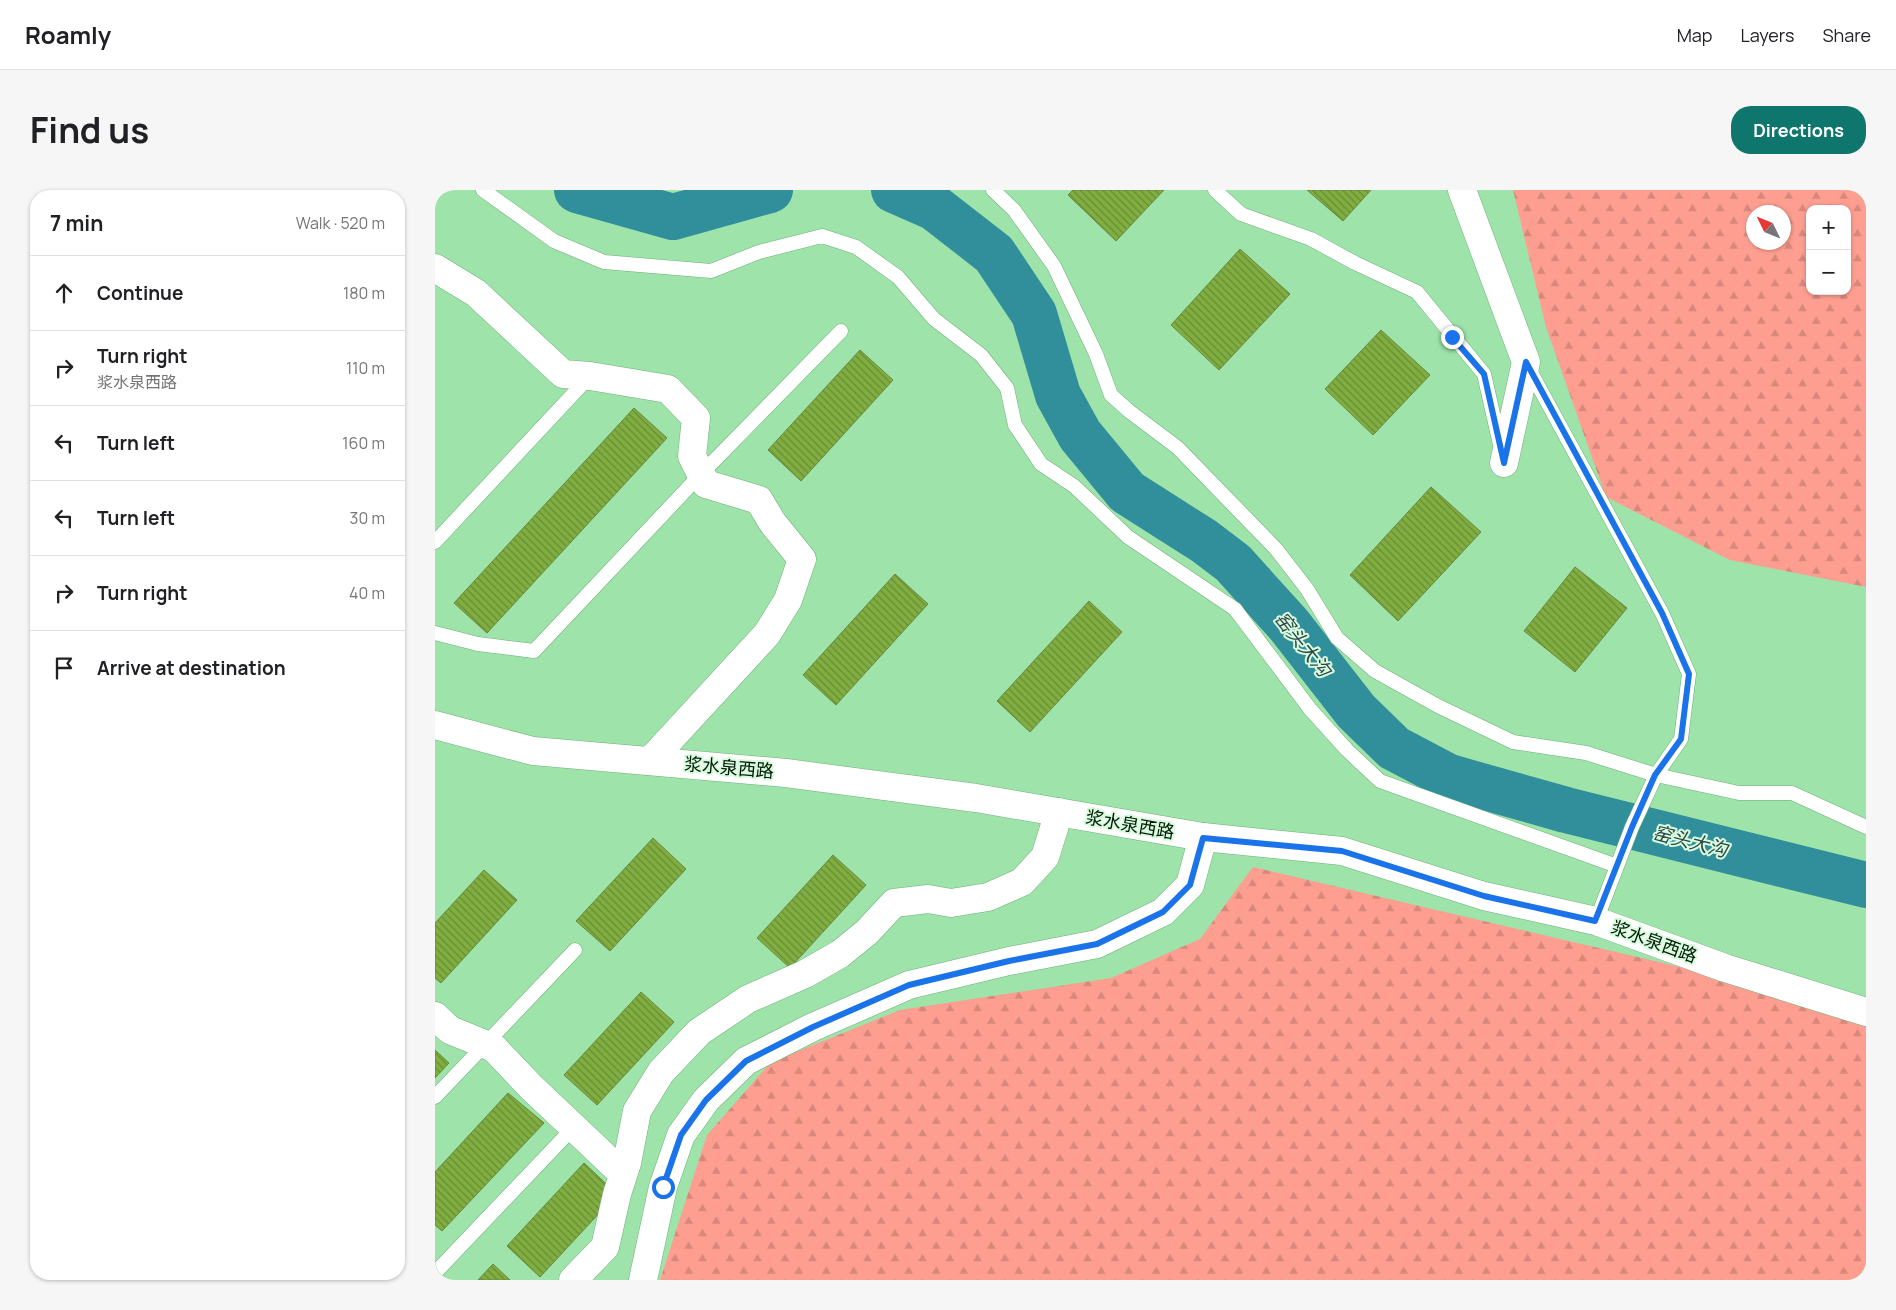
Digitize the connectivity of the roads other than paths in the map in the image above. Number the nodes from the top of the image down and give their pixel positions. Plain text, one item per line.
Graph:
1 (483, 190) edge
2 (993, 190) edge
3 (1215, 190) edge
4 (1462, 190) edge
5 (435, 268) edge
6 (841, 331) dead end
7 (1526, 362) junction
8 (590, 376) junction
9 (1504, 463) joint
10 (701, 474) junction
11 (435, 542) edge
12 (435, 633) edge
13 (435, 725) edge
14 (650, 761) junction
15 (1655, 775) junction
16 (1059, 812) junction
17 (1866, 827) edge
18 (1203, 838) junction
19 (1617, 866) junction
20 (1595, 921) junction
21 (575, 950) dead end
22 (1866, 1012) edge
23 (435, 1016) edge
24 (485, 1044) junction
25 (435, 1097) edge
26 (574, 1127) junction
27 (623, 1174) junction
28 (435, 1273) edge
29 (573, 1280) edge
30 (643, 1280) edge

1 - 19 lane
2 - 15 lane
3 - 9 lane
4 - 7 street
5 - 8 street
6 - 10 lane
7 - 9 street
7 - 15 lane
8 - 10 street
8 - 11 lane
10 - 12 lane
10 - 14 street
13 - 14 street, 浆水泉西路
14 - 16 street, 浆水泉西路
15 - 17 lane
15 - 19 lane
16 - 18 street, 浆水泉西路
16 - 27 street
18 - 20 street, 浆水泉西路
18 - 30 street
19 - 20 lane
20 - 22 street, 浆水泉西路
21 - 24 lane
23 - 24 street
24 - 25 lane
24 - 26 street
26 - 27 street
26 - 28 lane
27 - 29 street

